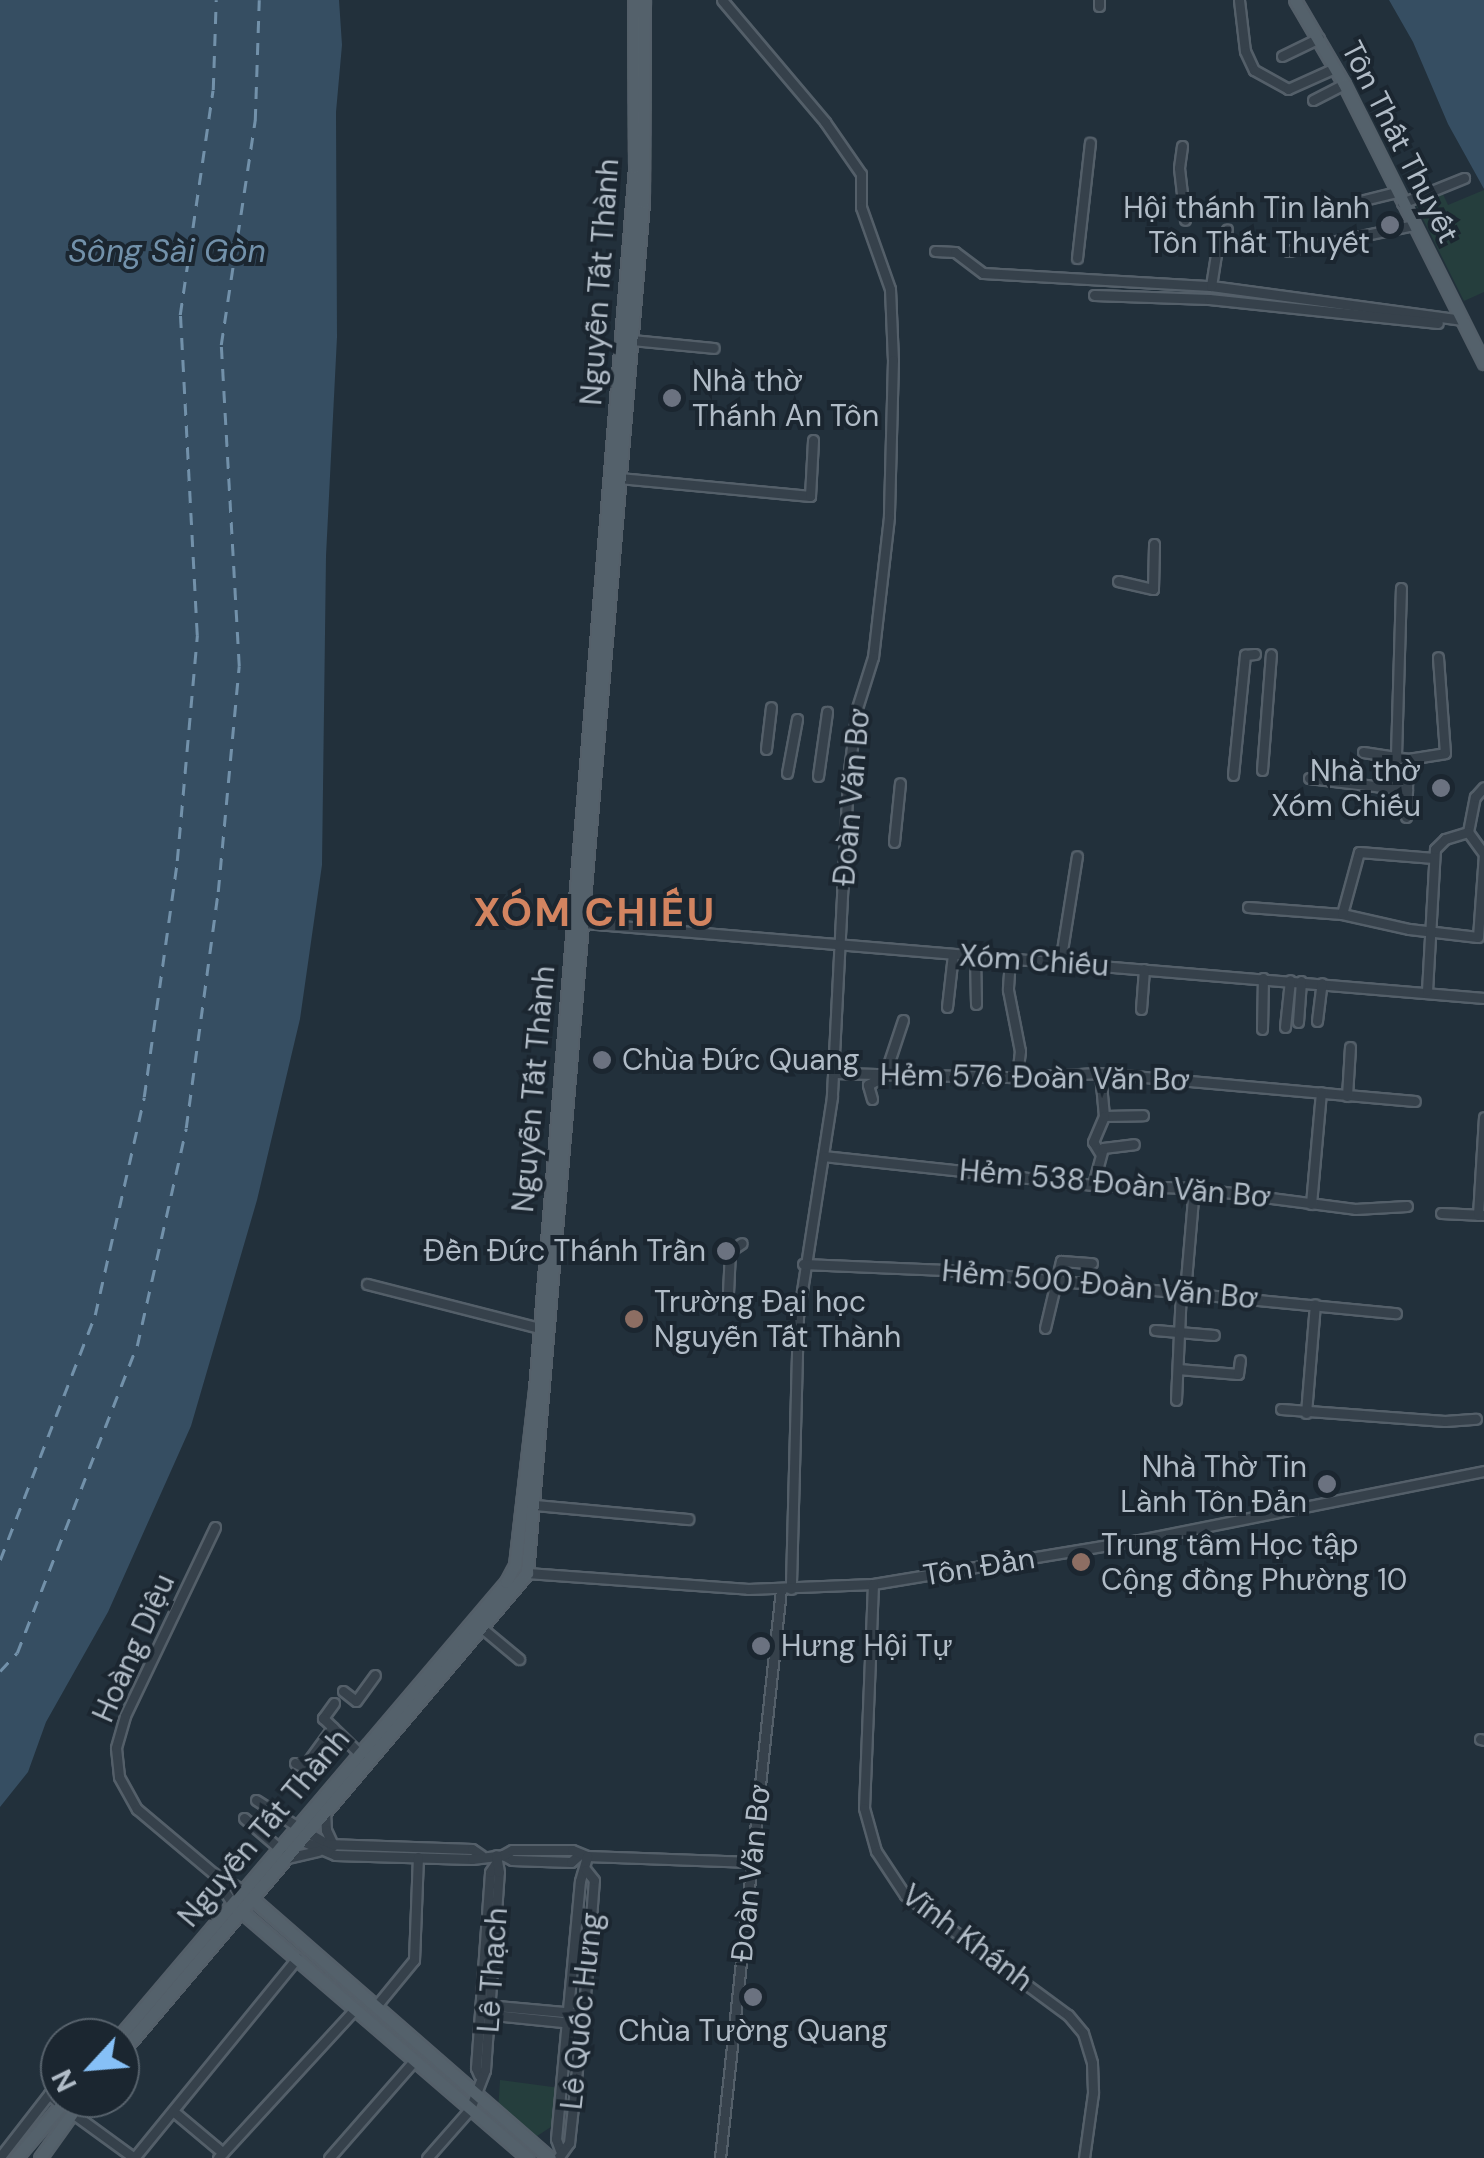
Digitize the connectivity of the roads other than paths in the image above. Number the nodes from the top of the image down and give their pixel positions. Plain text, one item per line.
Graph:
1 (634, 0) edge
2 (644, 0) edge
3 (722, 0) edge
4 (1239, 0) edge
5 (1295, 0) edge
6 (1319, 38) junction
7 (1282, 56) dead end
8 (1336, 68) junction
9 (1344, 84) junction
10 (1314, 100) dead end
11 (1090, 143) dead end
12 (1182, 146) dead end
13 (1464, 178) dead end
14 (1399, 198) junction
15 (1360, 201) dead end
16 (1186, 220) dead end
17 (1413, 225) junction
18 (1227, 229) dead end
19 (1288, 251) dead end
20 (935, 252) dead end
21 (1078, 258) dead end
22 (1210, 286) junction
23 (1094, 294) dead end
24 (1464, 323) junction
25 (631, 340) junction
26 (714, 348) dead end
27 (1483, 356) edge
28 (814, 440) dead end
29 (620, 478) junction
30 (1154, 544) dead end
31 (1118, 582) dead end
32 (1402, 588) dead end
33 (1255, 654) dead end
34 (1271, 654) dead end
35 (1438, 657) dead end
36 (771, 706) dead end
37 (826, 712) dead end
38 (797, 719) dead end
39 (766, 749) dead end
40 (1363, 752) dead end
41 (1396, 756) junction
42 (1408, 759) junction
43 (1262, 770) dead end
44 (787, 773) dead end
45 (1233, 775) dead end
46 (818, 776) dead end
47 (1308, 778) dead end
48 (900, 784) dead end
49 (1484, 786) edge
50 (1407, 790) junction
51 (1406, 817) dead end
52 (1468, 832) junction
53 (894, 842) dead end
54 (1484, 854) edge
55 (1077, 856) dead end
56 (1434, 858) junction
57 (1248, 907) dead end
58 (1342, 914) junction
59 (578, 923) junction
60 (1429, 930) junction
61 (1481, 938) edge
62 (842, 946) junction
63 (953, 954) junction
64 (974, 956) junction
65 (1010, 959) junction
66 (1060, 962) junction
67 (1144, 969) junction
68 (1264, 978) junction
69 (1295, 981) junction
70 (1322, 983) junction
71 (1427, 991) junction
72 (1484, 998) edge
73 (976, 1004) dead end
74 (947, 1007) dead end
75 (1141, 1010) dead end
76 (903, 1020) dead end
77 (1317, 1021) dead end
78 (1298, 1022) dead end
79 (1286, 1027) dead end
80 (1262, 1029) dead end
81 (1350, 1048) dead end
82 (834, 1073) junction
83 (1100, 1073) junction
84 (880, 1074) junction
85 (1017, 1077) junction
86 (1321, 1092) junction
87 (1347, 1096) junction
88 (872, 1099) dead end
89 (1415, 1101) dead end
90 (1104, 1116) junction
91 (1142, 1116) dead end
92 (1484, 1117) edge
93 (1134, 1144) dead end
94 (1100, 1153) junction
95 (823, 1156) junction
96 (1093, 1185) junction
97 (1194, 1188) junction
98 (1311, 1204) junction
99 (1407, 1206) dead end
100 (1441, 1213) dead end
101 (1481, 1215) edge
102 (742, 1243) dead end
103 (1092, 1263) dead end
104 (803, 1264) junction
105 (1058, 1280) junction
106 (367, 1284) dead end
107 (1183, 1292) junction
108 (728, 1293) dead end
109 (1315, 1304) junction
110 (1396, 1313) dead end
111 (544, 1328) junction
112 (1045, 1328) dead end
113 (1154, 1330) dead end
114 (1179, 1334) junction
115 (1214, 1336) dead end
116 (1240, 1360) dead end
117 (1178, 1369) junction
118 (1176, 1400) dead end
119 (1280, 1410) dead end
120 (1306, 1413) junction
121 (1476, 1419) dead end
122 (1484, 1471) edge
123 (534, 1505) junction
124 (688, 1519) dead end
125 (215, 1527) dead end
126 (514, 1565) junction
127 (526, 1573) junction
128 (874, 1584) junction
129 (786, 1589) junction
130 (483, 1628) junction
131 (519, 1660) dead end
132 (375, 1675) dead end
133 (343, 1691) dead end
134 (334, 1703) dead end
135 (333, 1727) junction
136 (360, 1754) junction
137 (295, 1762) dead end
138 (256, 1800) dead end
139 (325, 1811) junction
140 (244, 1818) dead end
141 (302, 1833) junction
142 (333, 1845) junction
143 (318, 1851) junction
144 (282, 1854) junction
145 (480, 1855) junction
146 (583, 1856) junction
147 (418, 1858) junction
148 (498, 1858) junction
149 (752, 1862) junction
150 (586, 1870) junction
151 (213, 1873) junction
152 (247, 1895) junction
153 (237, 1907) junction
154 (297, 1958) junction
155 (378, 2005) junction
156 (355, 2010) junction
157 (486, 2010) junction
158 (136, 2018) edge
159 (570, 2018) junction
160 (582, 2019) junction
161 (140, 2029) edge
162 (414, 2061) junction
163 (562, 2085) junction
164 (574, 2087) junction
165 (476, 2095) junction
166 (40, 2105) edge
167 (470, 2109) junction
168 (173, 2111) junction
169 (54, 2118) edge
170 (60, 2118) edge
171 (83, 2118) edge
172 (18, 2134) junction
173 (28, 2144) junction
174 (556, 2155) edge
175 (220, 2156) edge
176 (0, 2157) edge
177 (16, 2158) edge
178 (40, 2158) edge
179 (134, 2158) edge
180 (329, 2158) edge
181 (427, 2158) edge
182 (528, 2158) edge
183 (720, 2158) edge
184 (1084, 2158) edge

1 - 59 main road, Nguyễn Tất Thành
2 - 25 main road, Nguyễn Tất Thành
3 - 62 street, Đoàn Văn Bơ
4 - 8 street
5 - 6 main road, Tôn Thất Thuyết
6 - 7 street
6 - 8 main road, Tôn Thất Thuyết
8 - 9 main road, Tôn Thất Thuyết
9 - 10 street
9 - 14 main road, Tôn Thất Thuyết
11 - 21 street
12 - 16 street
13 - 14 street
14 - 15 street
14 - 17 main road, Tôn Thất Thuyết
17 - 19 street
17 - 24 main road, Tôn Thất Thuyết
18 - 22 street
20 - 22 street
22 - 24 street
23 - 24 street
24 - 27 main road, Tôn Thất Thuyết
25 - 26 street
25 - 29 main road, Nguyễn Tất Thành
28 - 29 street
29 - 59 main road, Nguyễn Tất Thành
30 - 31 street
32 - 41 street
33 - 45 street
34 - 43 street
35 - 42 street
36 - 39 street
37 - 46 street
38 - 44 street
40 - 41 street
41 - 42 street
42 - 50 street
47 - 50 street
48 - 53 street
49 - 52 street
50 - 51 street
52 - 54 street
52 - 56 street
54 - 61 street
55 - 66 street
56 - 58 street
56 - 60 street
57 - 58 street
58 - 60 street
59 - 62 street, Xóm Chiếu
59 - 111 main road, Nguyễn Tất Thành
59 - 111 main road, Nguyễn Tất Thành
60 - 61 street
60 - 71 street
62 - 63 street, Xóm Chiếu
62 - 82 street, Đoàn Văn Bơ
63 - 64 street, Xóm Chiếu
63 - 74 street
64 - 65 street, Xóm Chiếu
64 - 73 street
65 - 66 street, Xóm Chiếu
65 - 85 street
66 - 67 street, Xóm Chiếu
67 - 68 street, Xóm Chiếu
67 - 75 street
68 - 69 street, Xóm Chiếu
68 - 80 street
69 - 70 street, Xóm Chiếu
69 - 78 street
69 - 79 street
70 - 71 street, Xóm Chiếu
70 - 77 street
71 - 72 street, Xóm Chiếu
76 - 84 street
81 - 87 street
82 - 84 street, Hẻm 576 Đoàn Văn Bơ
82 - 95 street, Đoàn Văn Bơ
83 - 85 street, Hẻm 576 Đoàn Văn Bơ
83 - 86 street, Hẻm 576 Đoàn Văn Bơ
83 - 90 street
84 - 85 street, Hẻm 576 Đoàn Văn Bơ
84 - 88 street
86 - 87 street, Hẻm 576 Đoàn Văn Bơ
86 - 98 street
87 - 89 street, Hẻm 576 Đoàn Văn Bơ
90 - 91 street
90 - 94 street
92 - 101 street
93 - 94 street
94 - 96 street
95 - 96 street, Hẻm 538 Đoàn Văn Bơ
95 - 104 street, Đoàn Văn Bơ
96 - 97 street, Hẻm 538 Đoàn Văn Bơ
97 - 98 street, Hẻm 538 Đoàn Văn Bơ
97 - 107 street
98 - 99 street, Hẻm 538 Đoàn Văn Bơ
100 - 101 street
102 - 108 street
103 - 105 street
104 - 105 street, Hẻm 500 Đoàn Văn Bơ
104 - 129 street, Đoàn Văn Bơ
105 - 107 street, Hẻm 500 Đoàn Văn Bơ
105 - 112 street
106 - 111 street
107 - 109 street, Hẻm 500 Đoàn Văn Bơ
107 - 114 street
109 - 110 street, Hẻm 500 Đoàn Văn Bơ
109 - 120 street
111 - 123 main road, Nguyễn Tất Thành
111 - 126 main road, Nguyễn Tất Thành
113 - 114 street
114 - 115 street
114 - 117 street
116 - 117 street
117 - 118 street
119 - 120 street
120 - 121 street
122 - 128 street, Tôn Đản
123 - 124 street
123 - 127 main road, Nguyễn Tất Thành
125 - 151 street, Hoàng Diệu
126 - 127 main road
126 - 136 main road, Nguyễn Tất Thành
127 - 129 street, Tôn Đản
127 - 130 main road, Nguyễn Tất Thành
128 - 129 street, Tôn Đản
128 - 184 street, Vĩnh Khánh
129 - 149 street, Đoàn Văn Bơ
130 - 131 street
130 - 139 main road, Nguyễn Tất Thành
132 - 133 street
134 - 135 street
135 - 136 street
135 - 137 street
136 - 141 main road, Nguyễn Tất Thành
138 - 141 street
139 - 141 main road, Nguyễn Tất Thành
139 - 142 street
140 - 144 street
141 - 142 street
141 - 143 street
141 - 144 main road, Nguyễn Tất Thành
142 - 145 street
143 - 144 street
143 - 147 street
144 - 152 main road, Nguyễn Tất Thành
145 - 147 street
145 - 148 street
146 - 148 street
146 - 149 street
146 - 150 street, Lê Quốc Hưng
147 - 155 street
148 - 157 street, Lê Thạch
149 - 183 street, Đoàn Văn Bơ
150 - 159 street, Lê Quốc Hưng
150 - 160 street, Lê Quốc Hưng
151 - 152 street, Hoàng Diệu
151 - 153 street, Hoàng Diệu
152 - 153 main road, Nguyễn Tất Thành
152 - 155 main road, Hoàng Diệu
153 - 154 main road, Hoàng Diệu
153 - 158 main road, Nguyễn Tất Thành
153 - 161 main road, Nguyễn Tất Thành
154 - 156 main road, Hoàng Diệu
154 - 168 street
155 - 165 main road, Hoàng Diệu
156 - 162 main road, Hoàng Diệu
156 - 175 street
157 - 159 street
157 - 165 street, Lê Thạch
159 - 160 street
159 - 163 street, Lê Quốc Hưng
160 - 164 street, Lê Quốc Hưng
162 - 167 main road, Hoàng Diệu
162 - 180 street
163 - 164 street
163 - 174 street, Lê Quốc Hưng
164 - 174 street, Lê Quốc Hưng
165 - 167 street, Lê Thạch
165 - 174 main road, Hoàng Diệu
166 - 172 street
167 - 181 street, Lê Thạch
167 - 182 main road, Hoàng Diệu
168 - 175 street
168 - 179 street
169 - 173 main road
170 - 178 main road
171 - 179 street
172 - 173 street
172 - 176 street
173 - 177 main road

